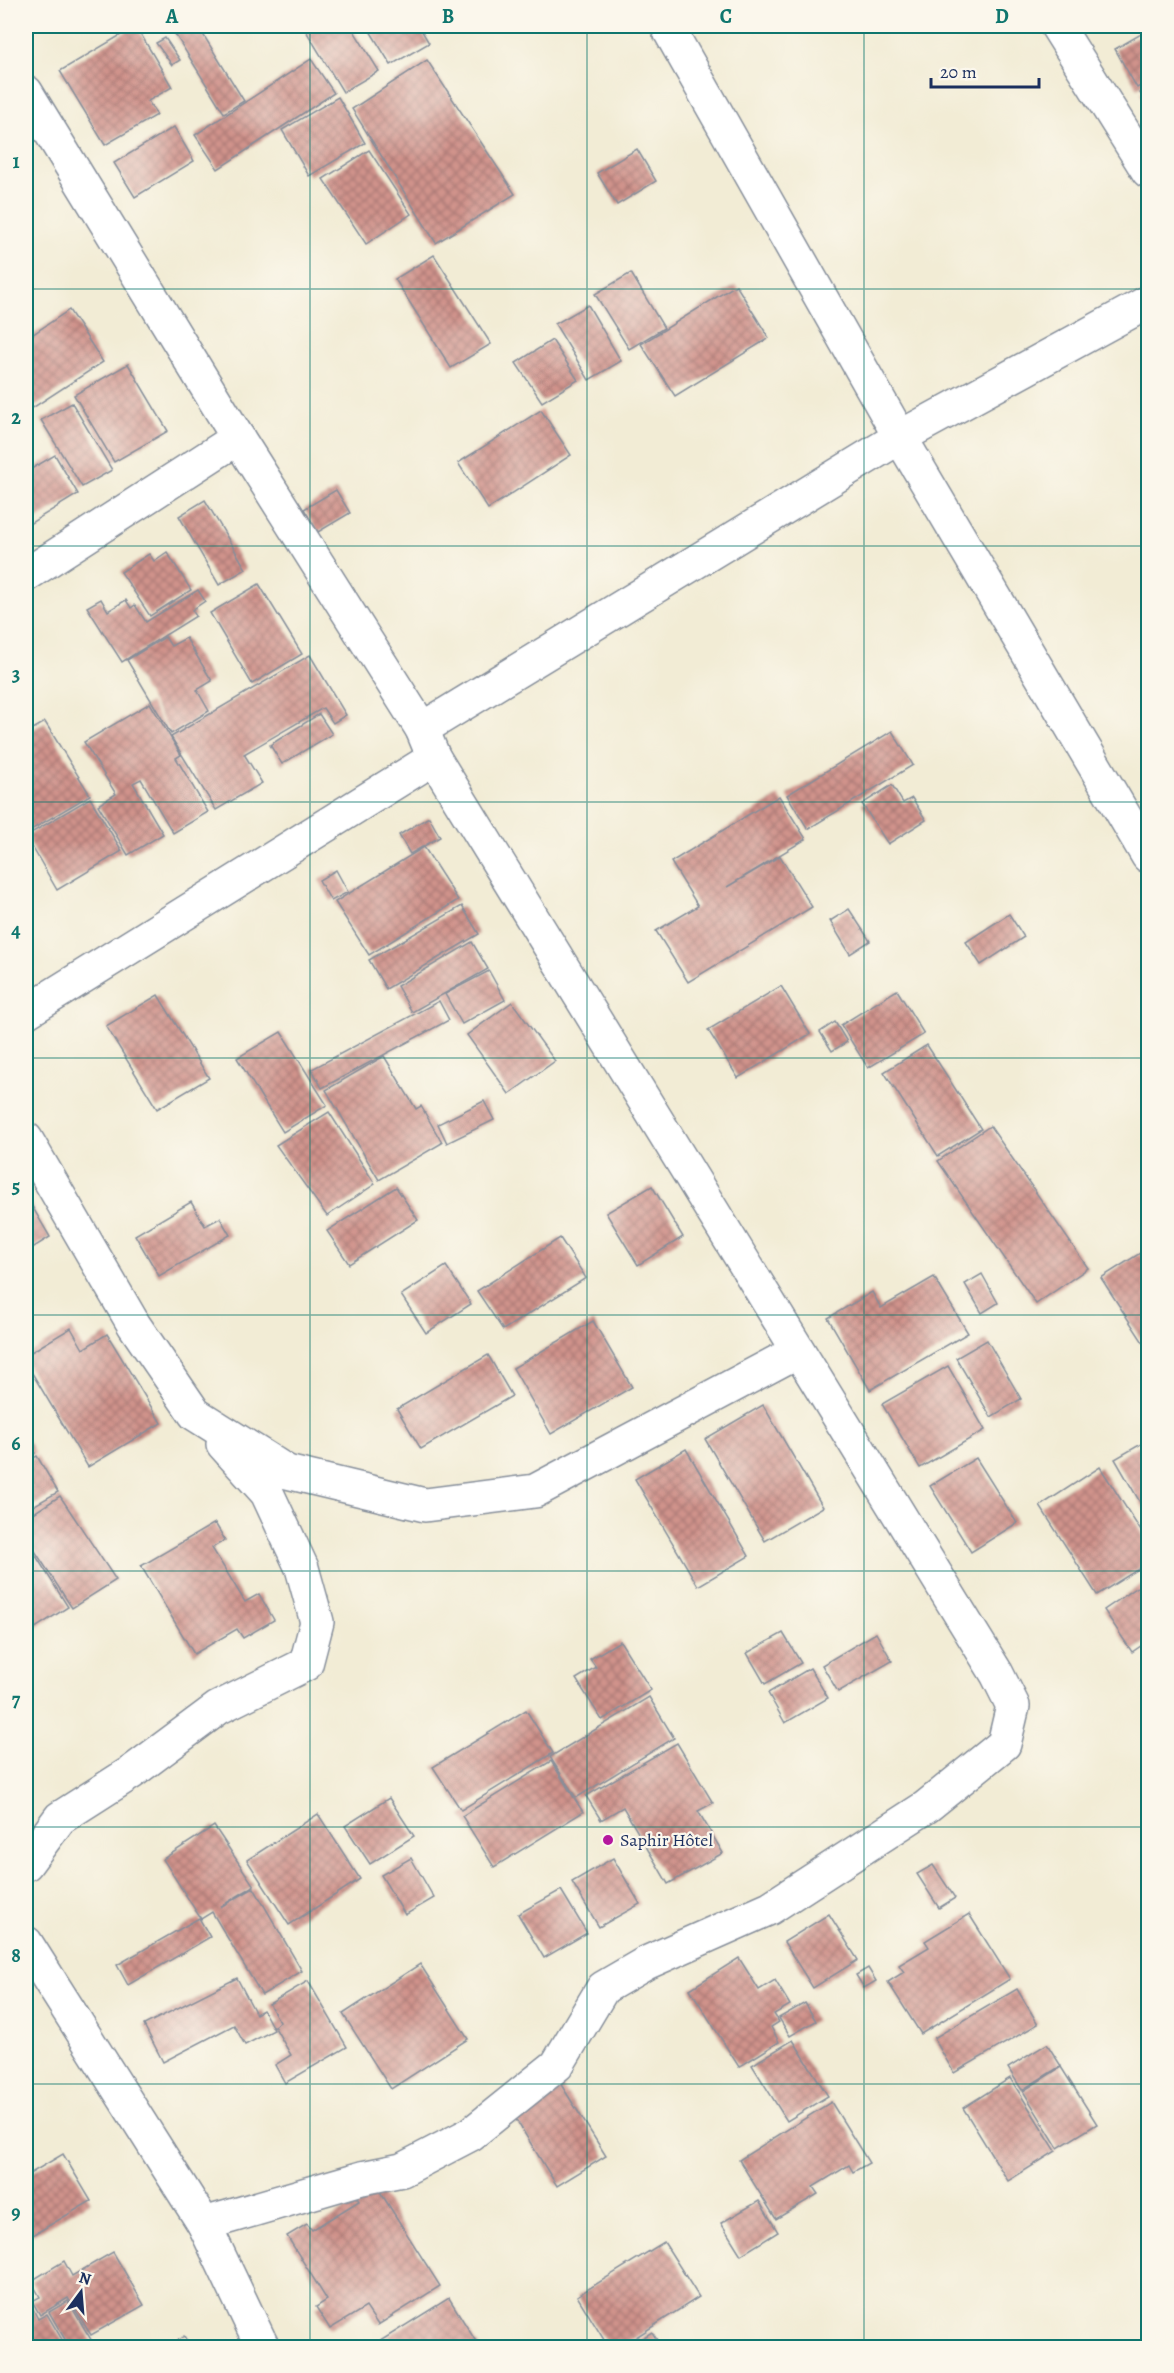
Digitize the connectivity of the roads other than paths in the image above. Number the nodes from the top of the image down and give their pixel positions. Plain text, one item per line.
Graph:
1 (667, 26) edge
2 (1057, 26) edge
3 (26, 92) edge
4 (1149, 171) edge
5 (1149, 302) edge
6 (900, 437) junction
7 (238, 438) junction
8 (26, 575) edge
9 (428, 744) junction
10 (1149, 856) edge
11 (26, 1012) edge
12 (30, 1154) edge
13 (798, 1351) junction
14 (195, 1414) junction
15 (26, 1864) edge
16 (26, 1943) edge
17 (204, 2224) junction
18 (263, 2348) edge

1 - 6 street
2 - 4 street
3 - 7 street
5 - 6 street
6 - 9 street
6 - 10 street
7 - 8 street
7 - 9 street
9 - 11 street
9 - 13 street
12 - 14 street
13 - 14 street
13 - 17 street
14 - 15 street
16 - 17 street
17 - 18 street

